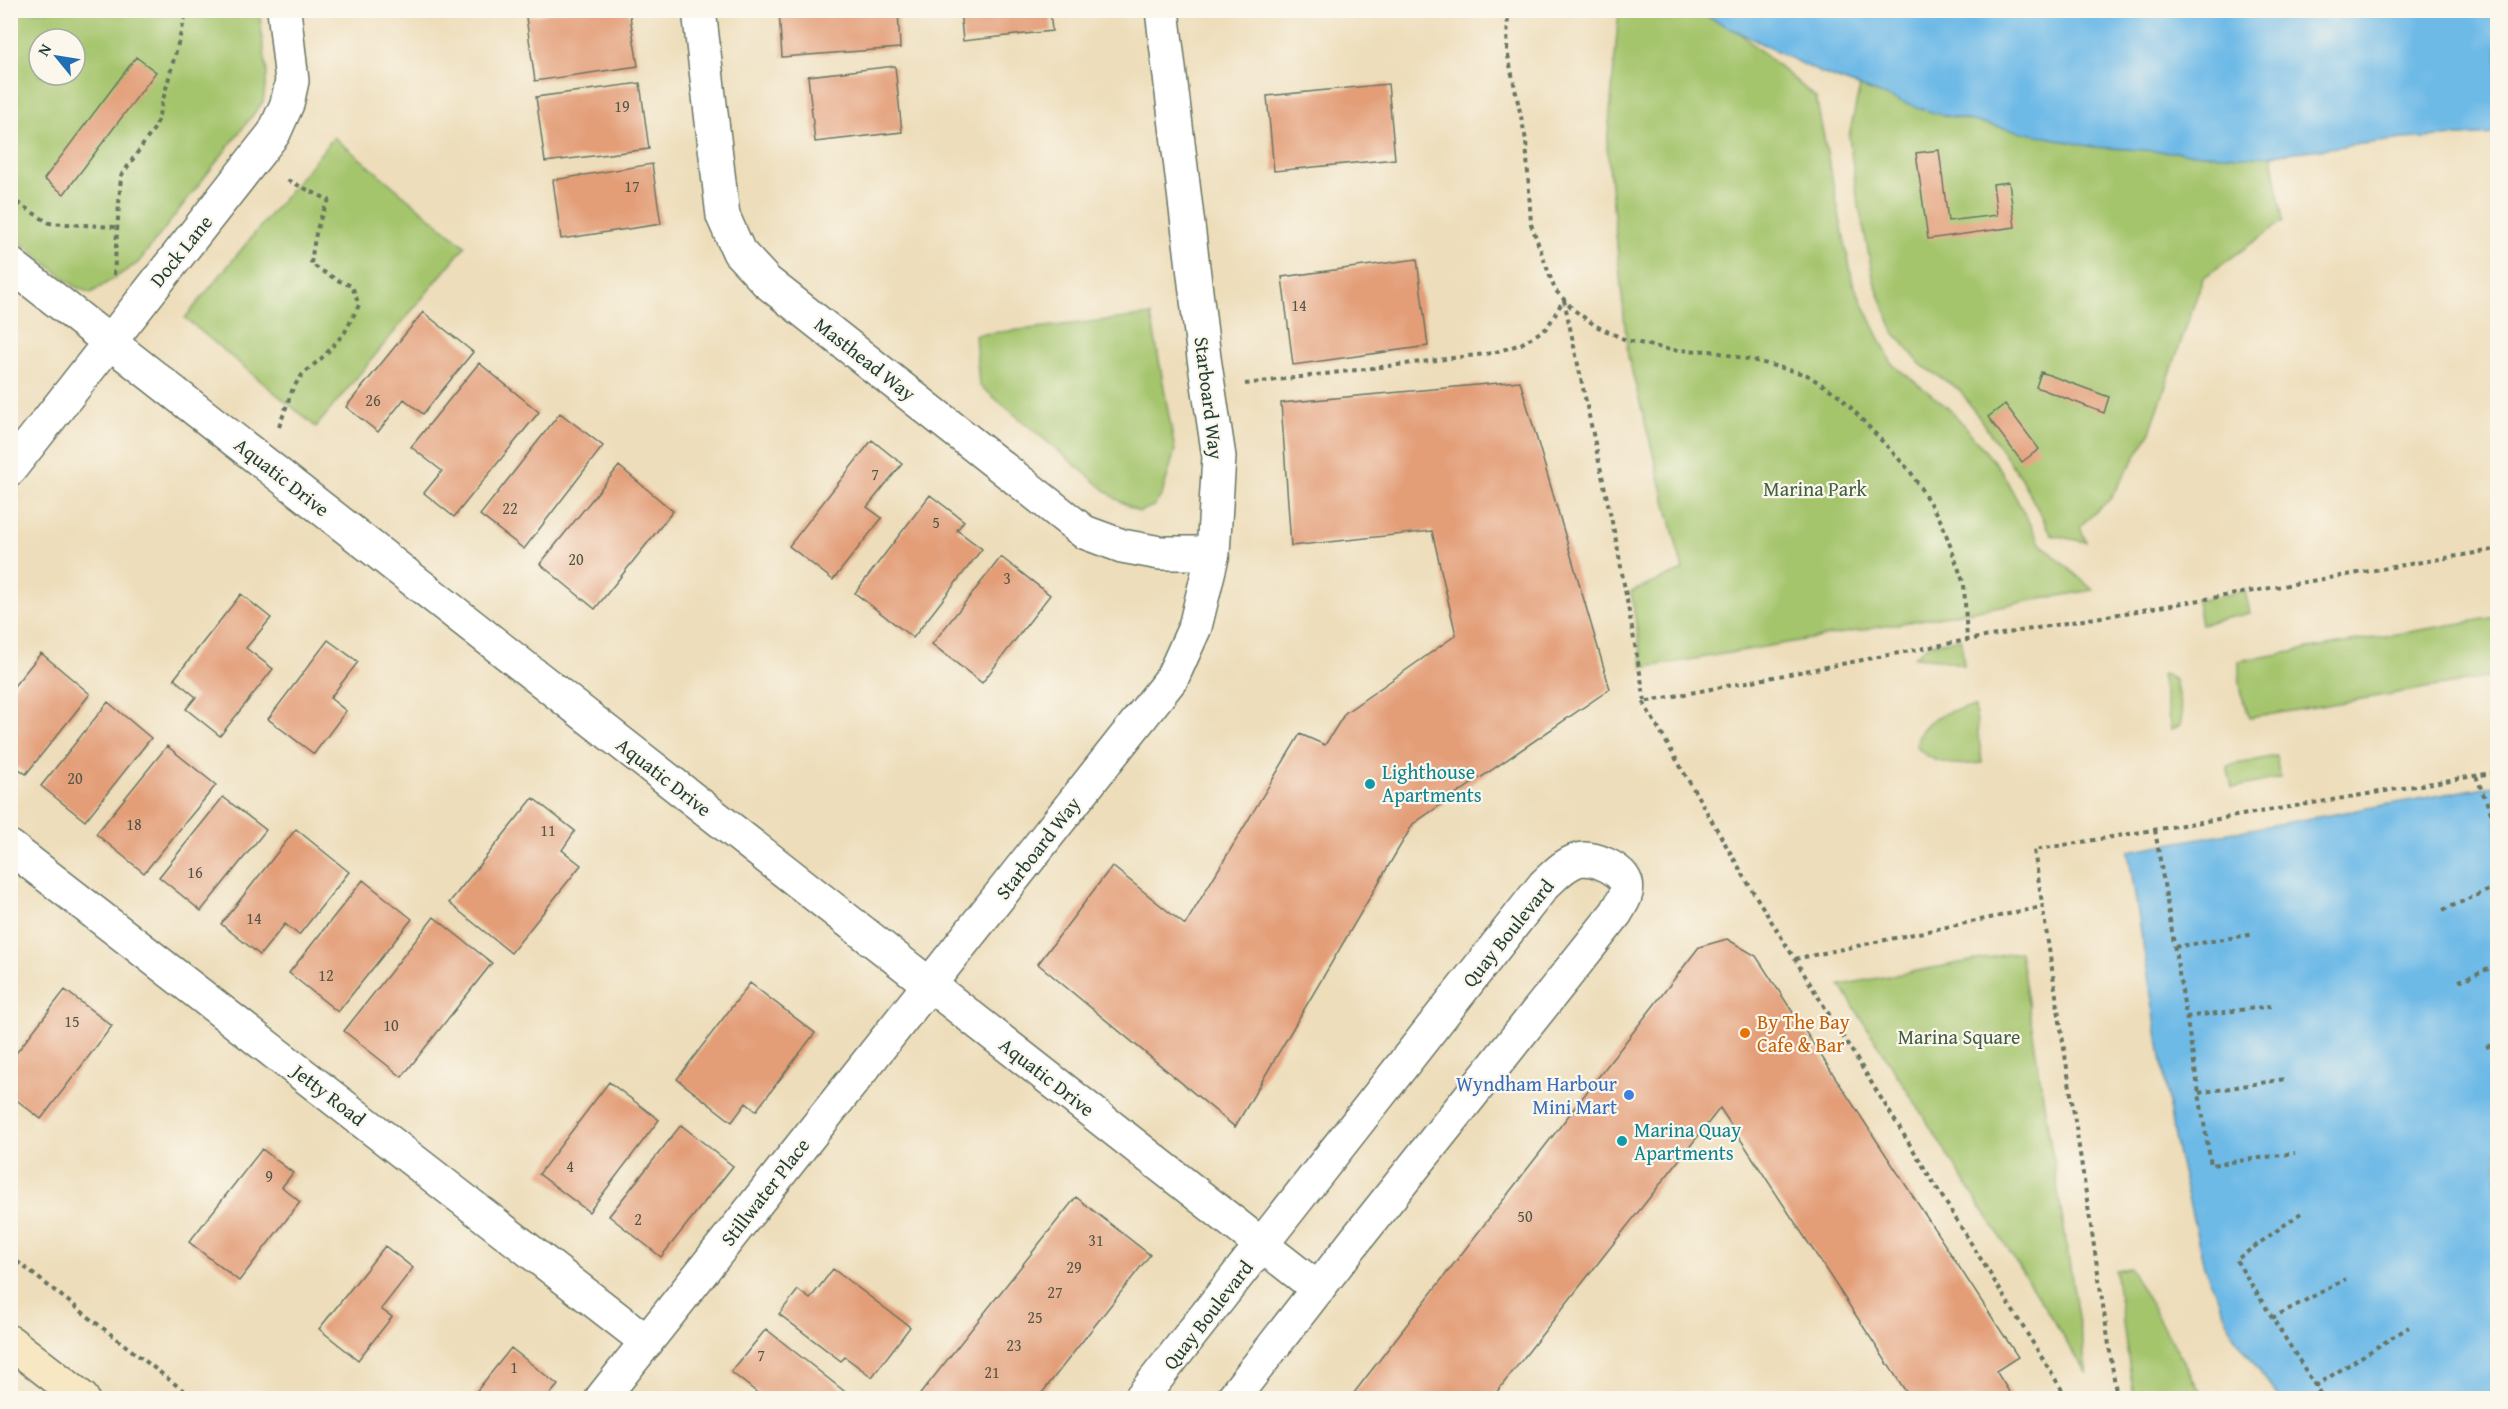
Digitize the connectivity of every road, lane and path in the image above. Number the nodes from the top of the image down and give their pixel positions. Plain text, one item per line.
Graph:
1 (188, 10) edge
2 (284, 10) edge
3 (699, 10) edge
4 (1161, 10) edge
5 (1508, 10) edge
6 (252, 162) junction
7 (10, 198) edge
8 (117, 227) junction
9 (10, 264) edge
10 (113, 284) dead end
11 (1564, 299) junction
12 (109, 341) junction
13 (1208, 388) junction
14 (266, 465) junction
15 (10, 469) edge
16 (2498, 549) edge
17 (1213, 553) junction
18 (1968, 640) junction
19 (1645, 701) junction
20 (2498, 772) edge
21 (2476, 776) junction
22 (2155, 830) junction
23 (2498, 830) edge
24 (10, 847) edge
25 (2498, 886) edge
26 (2042, 907) junction
27 (2443, 910) dead end
28 (2254, 934) dead end
29 (2175, 947) junction
30 (1795, 959) junction
31 (2498, 965) edge
32 (2459, 981) dead end
33 (929, 985) junction
34 (2271, 1006) dead end
35 (2186, 1017) junction
36 (2498, 1043) edge
37 (2486, 1047) dead end
38 (2285, 1079) dead end
39 (2199, 1093) junction
40 (2295, 1153) dead end
41 (2301, 1213) dead end
42 (1263, 1246) junction
43 (10, 1256) edge
44 (2346, 1279) dead end
45 (1318, 1289) junction
46 (2272, 1318) junction
47 (2409, 1327) dead end
48 (10, 1342) edge
49 (647, 1342) junction
50 (2315, 1386) junction
51 (78, 1393) edge
52 (193, 1398) edge
53 (602, 1398) edge
54 (1141, 1398) edge
55 (1233, 1398) edge
56 (2067, 1398) edge
57 (2117, 1398) edge
58 (2323, 1398) edge

1 - 8 path
2 - 6 street, Dock Lane
3 - 17 street, Masthead Way
4 - 13 street, Starboard Way
5 - 11 path
6 - 12 street, Dock Lane
6 - 14 path
7 - 8 path
8 - 10 path
9 - 12 street, Aquatic Drive
11 - 13 path
11 - 18 path
11 - 19 path
12 - 14 street, Aquatic Drive
12 - 15 street, Dock Lane
13 - 17 street, Starboard Way
14 - 33 street, Aquatic Drive
16 - 18 path
17 - 33 street, Starboard Way
18 - 19 path
19 - 30 path
20 - 21 path
21 - 22 path
21 - 23 path
22 - 26 path
22 - 29 path
24 - 49 street, Jetty Road
25 - 27 path
26 - 30 path
26 - 57 path
28 - 29 path
29 - 35 path
30 - 56 path
31 - 32 path
33 - 42 street, Aquatic Drive
33 - 49 street, Stillwater Place
34 - 35 path
35 - 39 path
36 - 37 path
38 - 39 path
39 - 40 path
41 - 46 path
42 - 45 street, Aquatic Drive
42 - 45 street, Quay Boulevard
42 - 54 street, Quay Boulevard
43 - 52 path
44 - 46 path
45 - 55 street, Quay Boulevard
46 - 50 path
47 - 50 path
48 - 51 main road
49 - 53 street, Stillwater Place
50 - 58 path

